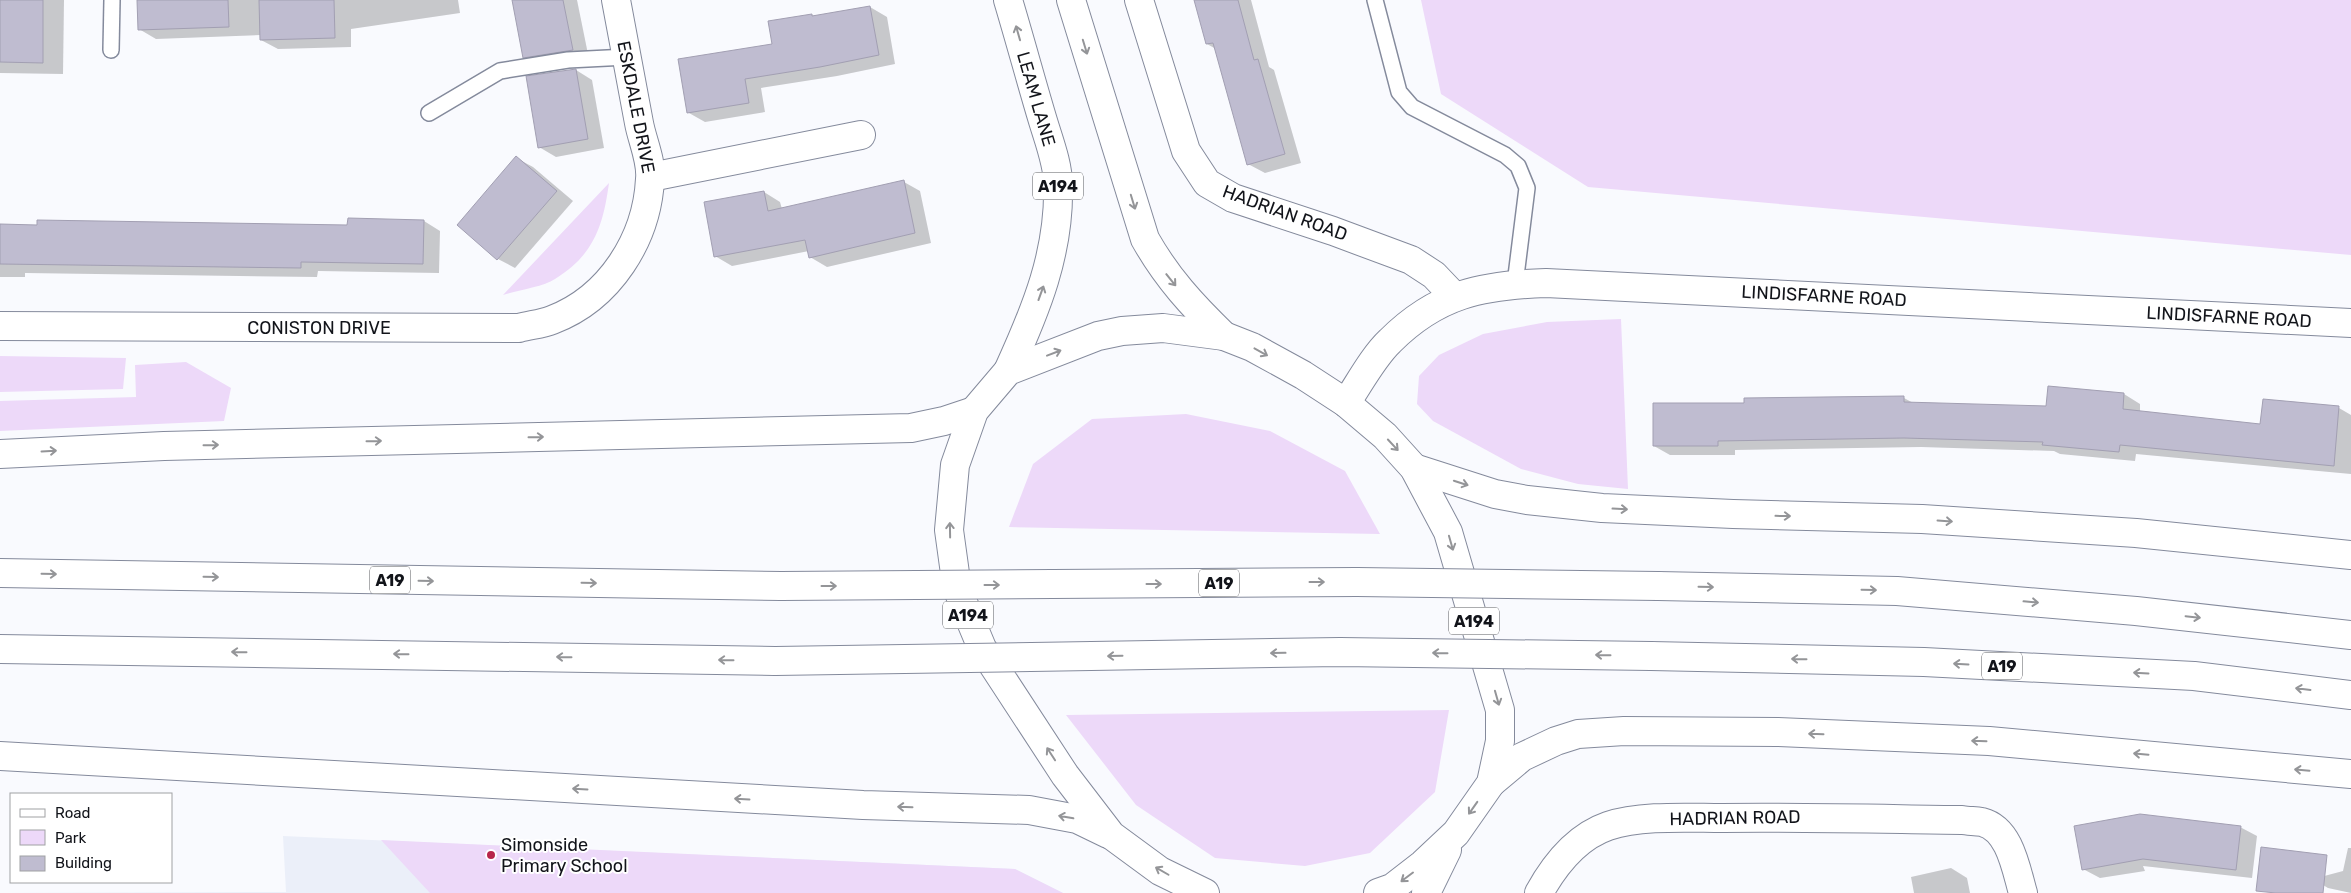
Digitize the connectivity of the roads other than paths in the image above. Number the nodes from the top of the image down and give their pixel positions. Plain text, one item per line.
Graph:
1 (112, 0) edge
2 (616, 0) edge
3 (1008, 0) edge
4 (1071, 0) edge
5 (1139, 0) edge
6 (1375, 0) edge
7 (111, 50) dead end
8 (627, 57) junction
9 (429, 113) dead end
10 (861, 135) dead end
11 (651, 176) junction
12 (619, 269) joint
13 (1515, 284) junction
14 (1454, 296) junction
15 (2351, 323) edge
16 (0, 326) edge
17 (1224, 336) junction
18 (1008, 370) junction
19 (1346, 403) junction
20 (974, 411) junction
21 (0, 454) edge
22 (1414, 468) junction
23 (2351, 555) edge
24 (0, 573) edge
25 (2351, 635) edge
26 (0, 650) edge
27 (2351, 695) edge
28 (0, 756) edge
29 (2351, 774) edge
30 (1491, 782) junction
31 (1456, 833) junction
32 (1112, 835) junction
33 (1205, 893) edge
34 (1378, 893) edge
35 (1426, 893) edge
36 (1539, 893) edge
37 (2023, 893) edge

1 - 7 lane
2 - 8 main road, ESKDALE DRIVE
18 -> 3 main road, LEAM LANE / A194
4 -> 17 main road, A194
5 - 14 main road, HADRIAN ROAD
6 - 13 lane
8 - 9 lane
8 - 11 main road, ESKDALE DRIVE
10 - 11 main road
11 - 12 main road, ESKDALE DRIVE
12 - 16 main road, CONISTON DRIVE
13 - 14 main road, LINDISFARNE ROAD
13 - 15 main road, LINDISFARNE ROAD
14 - 19 main road, LINDISFARNE ROAD
18 -> 17 main road, A194
17 -> 19 main road, A194
18 - 20 main road, A194
19 -> 22 main road, A194
21 -> 20 main road
32 -> 20 main road, A194
22 -> 23 main road
22 -> 30 main road, A194
24 -> 25 main road, A19, bridge
27 -> 26 main road, A19, bridge
32 -> 28 main road
29 -> 30 main road
30 -> 31 main road, A194
31 -> 34 main road, A194
31 - 35 main road, A194
33 -> 32 main road, A194
36 - 37 main road, HADRIAN ROAD

